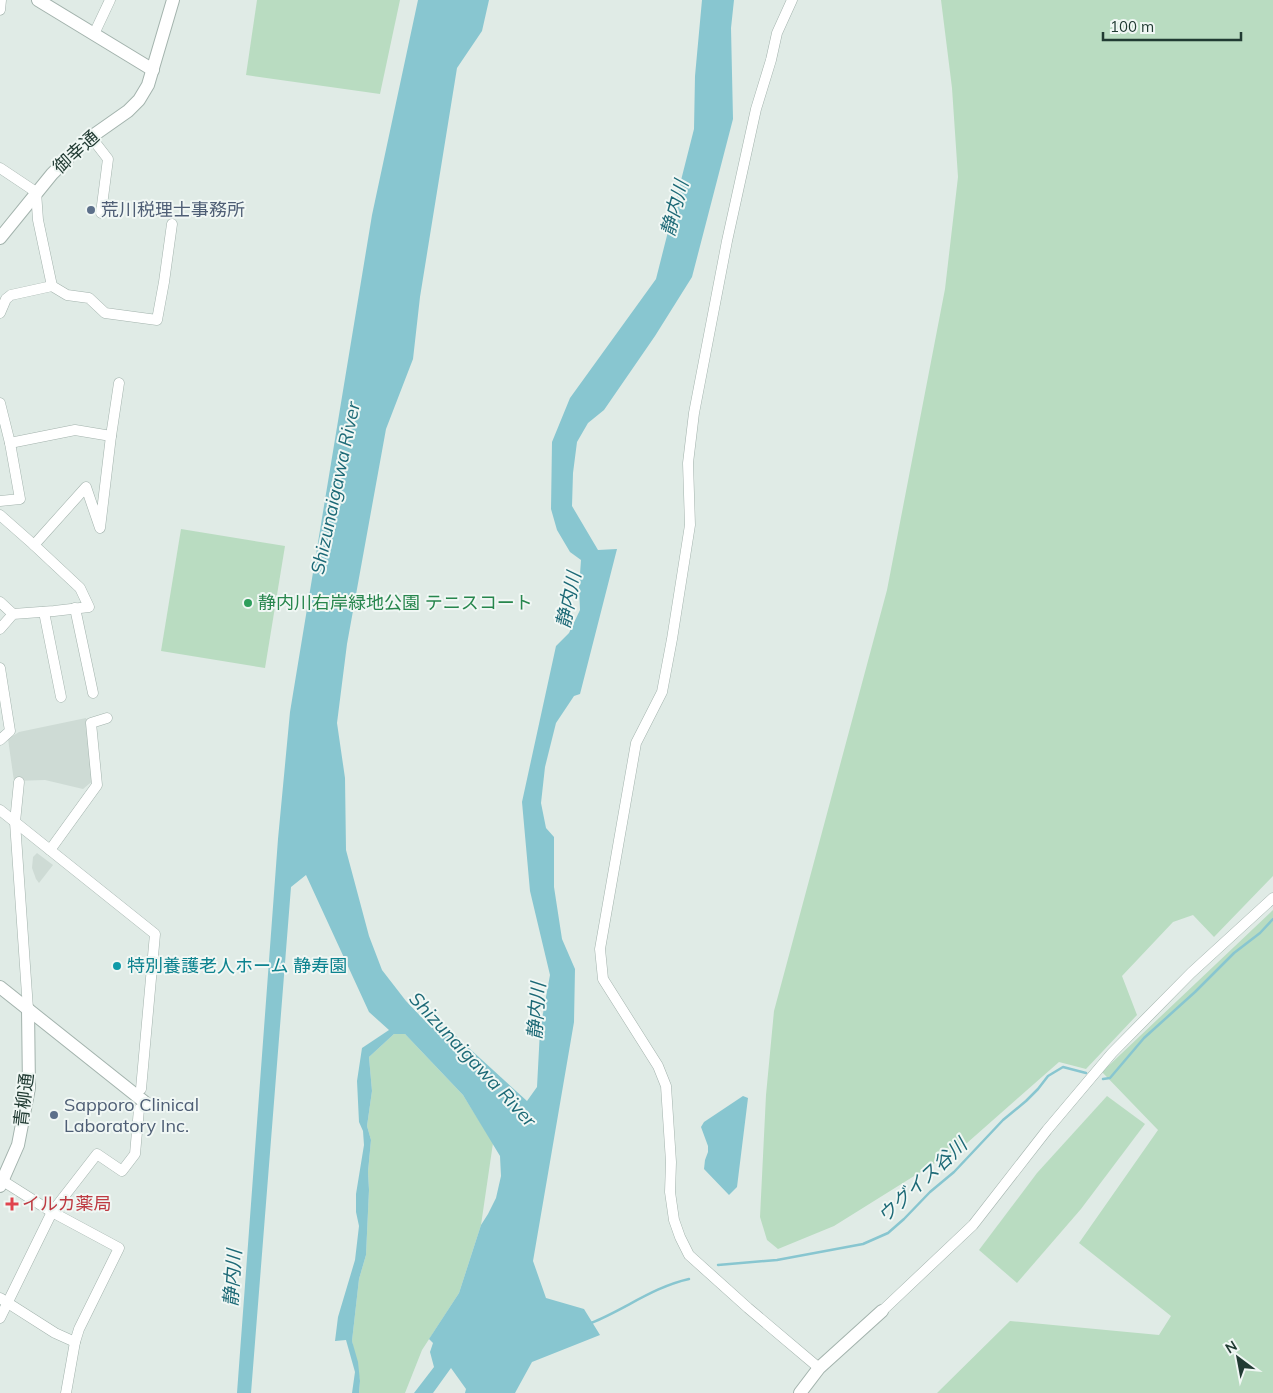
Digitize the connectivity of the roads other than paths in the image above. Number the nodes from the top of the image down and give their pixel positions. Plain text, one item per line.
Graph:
1 (1, 0) edge
2 (110, 0) edge
3 (174, 0) edge
4 (792, 0) edge
5 (41, 1) edge
6 (0, 10) edge
7 (94, 34) junction
8 (153, 70) junction
9 (91, 136) junction
10 (0, 168) edge
11 (36, 192) junction
12 (101, 213) dead end
13 (172, 224) dead end
14 (0, 238) edge
15 (52, 286) junction
16 (0, 313) edge
17 (118, 383) dead end
18 (0, 403) edge
19 (110, 436) junction
20 (10, 443) junction
21 (0, 501) edge
22 (0, 515) edge
23 (34, 545) junction
24 (0, 602) edge
25 (75, 608) junction
26 (44, 612) junction
27 (13, 614) junction
28 (0, 629) edge
29 (0, 668) edge
30 (93, 693) dead end
31 (61, 697) dead end
32 (107, 718) dead end
33 (0, 740) edge
34 (19, 782) dead end
35 (0, 810) edge
36 (15, 822) junction
37 (50, 850) junction
38 (1273, 898) edge
39 (0, 987) edge
40 (28, 1009) junction
41 (141, 1089) dead end
42 (143, 1107) joint
43 (1, 1183) edge
44 (52, 1212) junction
45 (4, 1301) edge
46 (882, 1311) joint
47 (0, 1318) edge
48 (75, 1342) junction
49 (819, 1368) junction
50 (66, 1393) edge
51 (800, 1393) edge

1 - 6 street
2 - 7 street
3 - 8 street, 御幸通
4 - 49 street
5 - 7 street
7 - 8 street
8 - 9 street, 御幸通
9 - 11 street, 御幸通
9 - 12 street
10 - 11 street
11 - 14 street, 御幸通
11 - 15 street
13 - 15 street
15 - 16 street
17 - 19 street
18 - 20 street
19 - 20 street
19 - 23 street
20 - 21 street
22 - 23 street
23 - 25 street
24 - 27 street
25 - 26 street
25 - 30 street
26 - 27 street
26 - 31 street
27 - 28 street
29 - 33 street
32 - 37 street
34 - 36 street
35 - 36 street
36 - 37 street
36 - 40 street
37 - 41 street
38 - 46 street
39 - 40 street
40 - 42 street
40 - 43 street, 青柳通
42 - 44 street
43 - 44 street
44 - 45 street
44 - 48 street
45 - 47 street
45 - 48 street
46 - 49 street
48 - 50 street
49 - 51 street

